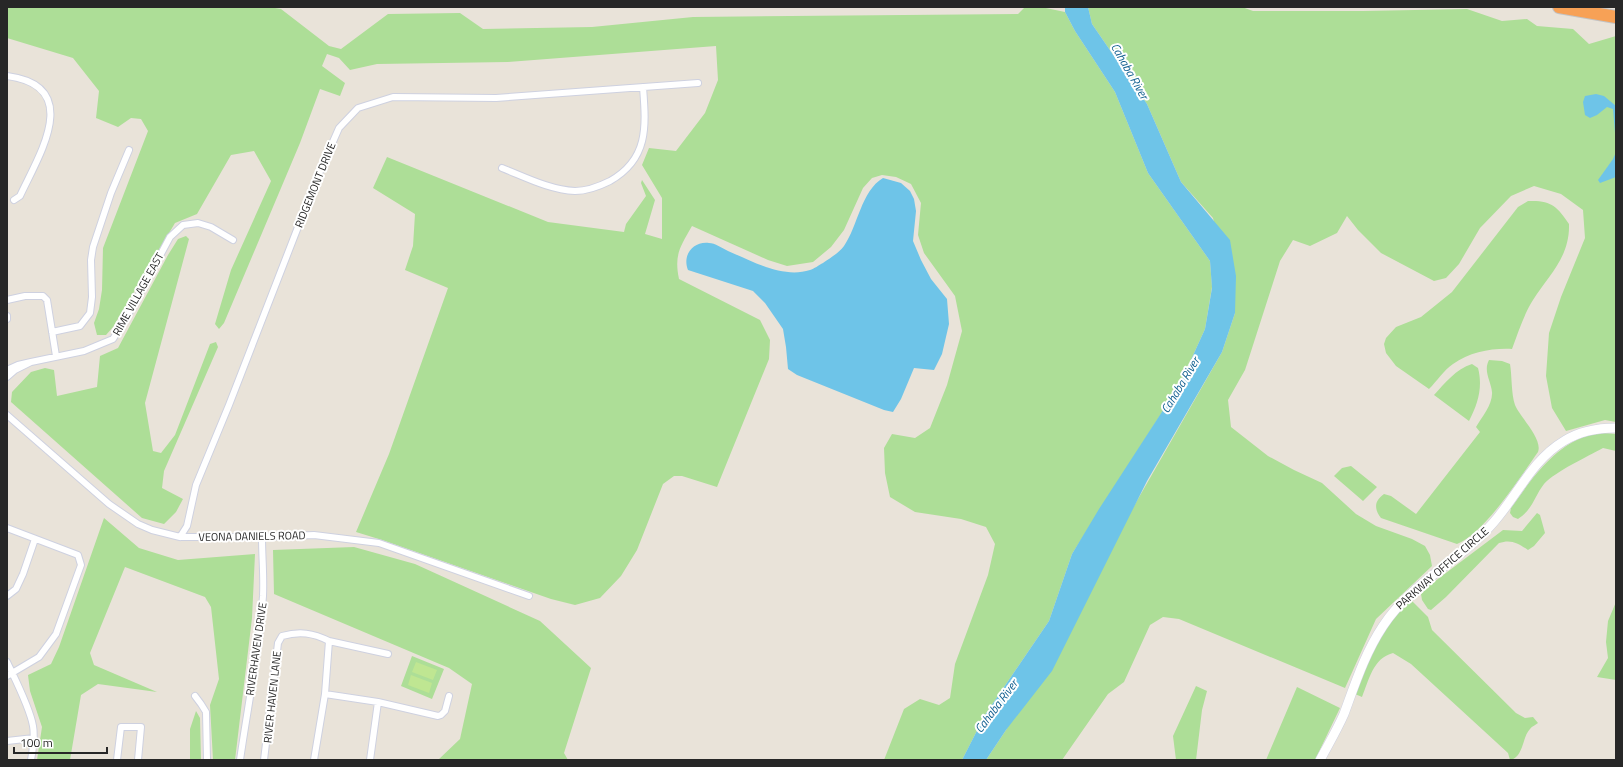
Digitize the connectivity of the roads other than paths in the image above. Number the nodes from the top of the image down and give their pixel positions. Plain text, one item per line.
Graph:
1 (1559, 7) edge
2 (1616, 18) edge
3 (7, 76) edge
4 (698, 83) dead end
5 (643, 87) junction
6 (128, 150) dead end
7 (502, 168) dead end
8 (14, 200) dead end
9 (233, 240) dead end
10 (7, 300) edge
11 (7, 316) edge
12 (7, 319) edge
13 (52, 332) junction
14 (56, 356) junction
15 (31, 362) junction
16 (7, 370) edge
17 (7, 377) edge
18 (7, 415) edge
19 (1616, 428) edge
20 (7, 528) edge
21 (180, 537) junction
22 (262, 537) junction
23 (35, 539) junction
24 (7, 596) edge
25 (530, 596) dead end
26 (329, 641) junction
27 (388, 654) dead end
28 (7, 662) edge
29 (10, 675) edge
30 (325, 694) junction
31 (195, 696) dead end
32 (449, 696) dead end
33 (378, 702) junction
34 (34, 738) junction
35 (7, 741) edge
36 (31, 760) edge
37 (118, 760) edge
38 (138, 760) edge
39 (206, 760) edge
40 (240, 760) edge
41 (264, 760) edge
42 (314, 760) edge
43 (370, 760) edge
44 (1320, 760) edge

1 - 2 highway
3 - 8 street
4 - 5 street, RIDGEMONT DRIVE
5 - 7 street
5 - 21 street, RIDGEMONT DRIVE
6 - 13 street
9 - 14 street, RIME VILLAGE EAST
10 - 13 street
11 - 12 street
13 - 14 street
14 - 15 street, RIME VILLAGE EAST
15 - 16 street, RIME VILLAGE EAST
15 - 17 street, RIME VILLAGE EAST
18 - 21 street, VEONA DANIELS ROAD
19 - 44 street, PARKWAY OFFICE CIRCLE
20 - 23 street
21 - 22 street, VEONA DANIELS ROAD
22 - 25 street, VEONA DANIELS ROAD
22 - 40 street, RIVERHAVEN DRIVE
23 - 24 street
23 - 29 street
26 - 27 street, RIVER HAVEN LANE
26 - 30 street
26 - 41 street, RIVER HAVEN LANE
28 - 29 street
29 - 34 street
30 - 33 street
30 - 42 street
31 - 39 street
32 - 33 street
33 - 43 street
34 - 35 street
34 - 36 street
37 - 38 street

